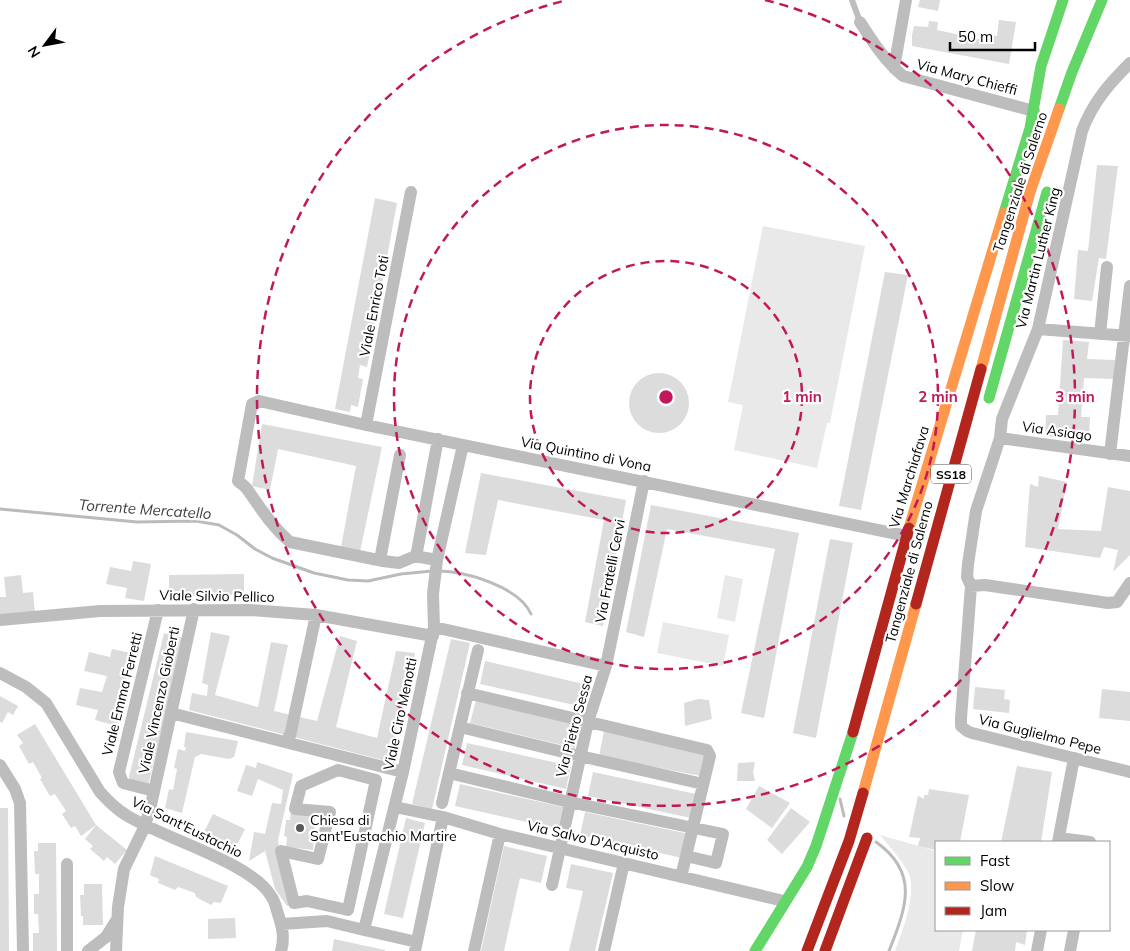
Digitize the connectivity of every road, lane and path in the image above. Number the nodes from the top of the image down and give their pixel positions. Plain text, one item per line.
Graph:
1 (852, 0) edge
2 (906, 0) edge
3 (1063, 0) edge
4 (1102, 0) edge
5 (860, 22) joint
6 (1130, 63) edge
7 (894, 68) junction
8 (1034, 111) junction
9 (1050, 184) dead end
10 (411, 192) dead end
11 (1107, 267) dead end
12 (1130, 286) edge
13 (1038, 329) junction
14 (1100, 334) junction
15 (1126, 336) edge
16 (985, 412) dead end
17 (366, 425) junction
18 (1000, 438) junction
19 (438, 439) junction
20 (463, 445) junction
21 (1110, 454) junction
22 (400, 455) dead end
23 (1130, 456) edge
24 (644, 481) junction
25 (907, 536) junction
26 (416, 557) junction
27 (380, 560) junction
28 (437, 560) junction
29 (1130, 583) edge
30 (971, 586) junction
31 (158, 610) junction
32 (194, 610) junction
33 (316, 615) junction
34 (0, 620) edge
35 (434, 632) junction
36 (478, 650) dead end
37 (606, 666) junction
38 (0, 673) edge
39 (468, 693) junction
40 (962, 709) joint
41 (172, 713) junction
42 (588, 722) junction
43 (460, 727) junction
44 (288, 739) junction
45 (580, 756) junction
46 (1074, 758) junction
47 (0, 765) edge
48 (403, 772) junction
49 (1130, 772) edge
50 (449, 773) junction
51 (703, 784) junction
52 (154, 790) junction
53 (569, 802) junction
54 (442, 803) dead end
55 (394, 807) junction
56 (443, 817) junction
57 (871, 824) dead end
58 (145, 826) junction
59 (692, 828) junction
60 (500, 834) junction
61 (1059, 840) edge
62 (1074, 841) edge
63 (559, 848) junction
64 (686, 856) junction
65 (624, 863) junction
66 (68, 864) dead end
67 (681, 877) junction
68 (552, 885) dead end
69 (784, 902) junction
70 (348, 910) joint
71 (116, 921) junction
72 (282, 924) junction
73 (364, 930) junction
74 (1041, 931) edge
75 (1074, 931) edge
76 (416, 946) edge
77 (91, 950) edge
78 (22, 951) edge
79 (67, 951) edge
80 (116, 951) edge
81 (281, 951) edge
82 (474, 951) edge
83 (604, 951) edge
84 (755, 951) edge
85 (807, 951) edge
86 (825, 951) edge
87 (1037, 951) edge
88 (1070, 951) edge

1 - 5 lane
2 - 7 street
3 - 8 main road, Via Marchiafava
4 - 85 main road, Tangenziale di Salerno / SS18
5 - 7 street, Via Mary Chieffi
6 - 13 street, Via Martin Luther King
7 - 8 street, Via Mary Chieffi
8 - 25 main road, Via Marchiafava
9 - 16 main road, Tangenziale di Salerno
10 - 17 street, Viale Enrico Toti
11 - 14 street
12 - 15 street, Via Asiago
13 - 14 street
13 - 18 street, Via Martin Luther King
14 - 15 street
15 - 21 street, Via Asiago
17 - 19 street, Via Quintino di Vona
17 - 27 street, Via Quintino di Vona
18 - 21 street, Via Asiago
18 - 30 street, Via Martin Luther King
19 - 20 street, Via Quintino di Vona
19 - 26 street
20 - 24 street, Via Quintino di Vona
20 - 28 street, Viale Ciro Menotti
21 - 23 street, Via Asiago
22 - 27 street
24 - 25 street, Via Quintino di Vona
24 - 37 street, Via Fratelli Cervi
25 - 69 main road, Via Marchiafava
26 - 27 street
26 - 28 street
28 - 35 street, Viale Ciro Menotti
29 - 30 street
30 - 40 street, Via Martin Luther King
31 - 32 street, Viale Silvio Pellico
31 - 34 street, Viale Silvio Pellico
31 - 52 street, Viale Emma Ferretti
32 - 33 street, Viale Silvio Pellico
32 - 41 street, Viale Vincenzo Gioberti
33 - 35 street, Viale Silvio Pellico
33 - 44 street
35 - 37 street, Via Pietro Sessa
35 - 48 street, Viale Ciro Menotti
36 - 39 street
37 - 42 street, Via Pietro Sessa
38 - 58 street, Via Sant'Eustachio
39 - 42 street
39 - 43 street
40 - 46 street, Via Guglielmo Pepe
41 - 44 street
41 - 52 street, Viale Vincenzo Gioberti
42 - 45 street, Via Pietro Sessa
42 - 51 street
43 - 45 street
43 - 50 street
44 - 48 street
45 - 51 street
45 - 53 street, Via Pietro Sessa
46 - 49 street, Via Guglielmo Pepe
46 - 61 street
47 - 78 street
48 - 55 street, Viale Ciro Menotti
50 - 53 street
50 - 54 street
51 - 59 street
52 - 58 street, Viale Vincenzo Gioberti
53 - 59 street
53 - 63 street, Via Pietro Sessa
55 - 56 street, Via Salvo D'Acquisto
55 - 73 street, Viale Ciro Menotti
56 - 60 street, Via Salvo D'Acquisto
56 - 76 street
57 - 86 main road
58 - 71 street, Viale Vincenzo Gioberti
58 - 72 street, Via Sant'Eustachio
59 - 64 street
59 - 64 street
60 - 63 street, Via Salvo D'Acquisto
60 - 82 street
61 - 62 street
63 - 65 street, Via Salvo D'Acquisto
63 - 68 street, Via Pietro Sessa
64 - 67 street
65 - 67 street, Via Salvo D'Acquisto
65 - 83 street
66 - 79 street
67 - 69 street, Via Salvo D'Acquisto
69 - 84 main road, Via Marchiafava
70 - 70 street
71 - 77 street
71 - 80 street, Viale Vincenzo Gioberti
72 - 73 street
72 - 81 street, Via Sant'Eustachio
73 - 76 street
74 - 87 street
75 - 88 street

